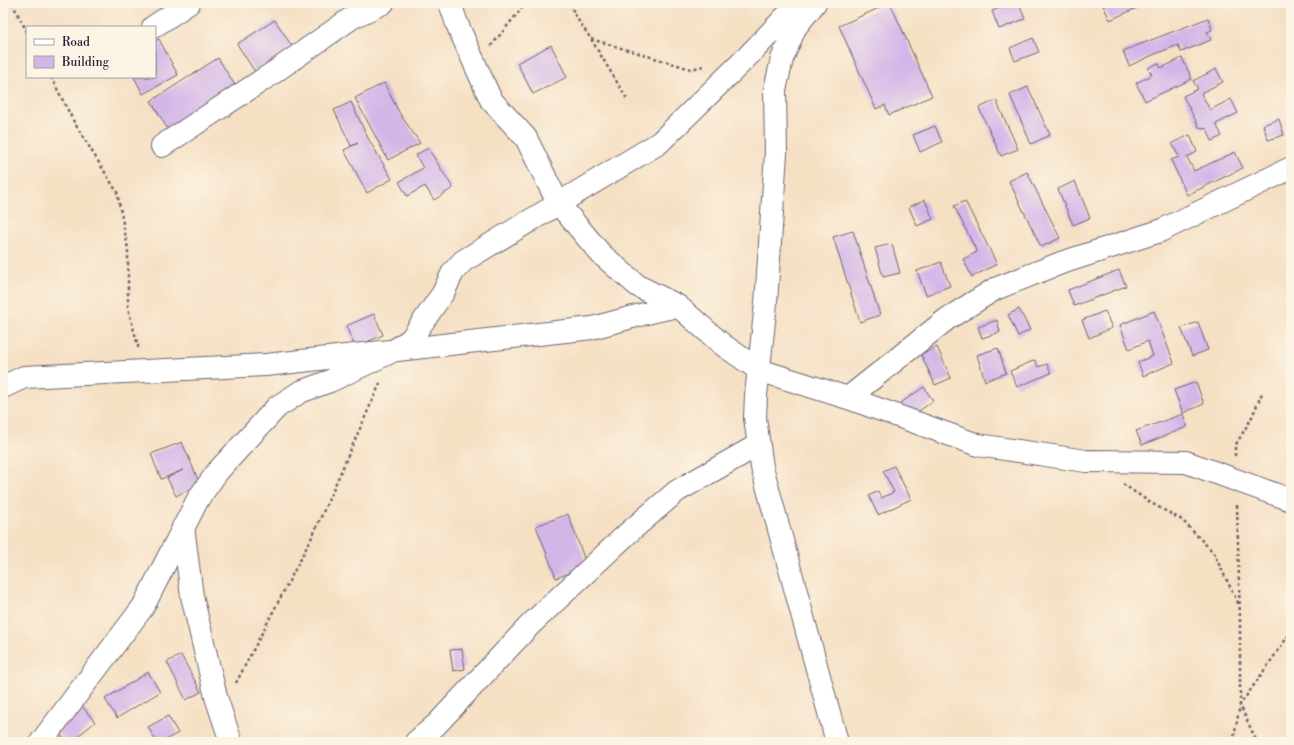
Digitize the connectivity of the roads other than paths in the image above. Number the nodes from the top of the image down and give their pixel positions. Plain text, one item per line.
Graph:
1 (190, 3) edge
2 (383, 3) edge
3 (450, 3) edge
4 (815, 3) edge
5 (794, 13) edge
6 (155, 26) edge
7 (162, 146) dead end
8 (1291, 168) edge
9 (558, 203) junction
10 (678, 306) junction
11 (395, 350) junction
12 (759, 370) junction
13 (3, 387) edge
14 (848, 398) junction
15 (758, 445) junction
16 (1291, 500) edge
17 (183, 527) junction
18 (40, 742) edge
19 (231, 742) edge
20 (416, 742) edge
21 (837, 742) edge

1 - 6 street
2 - 7 street
3 - 9 street
4 - 5 street
5 - 9 street
5 - 12 street
8 - 14 street
9 - 10 street
9 - 11 street
10 - 11 street
10 - 12 street
11 - 13 street
11 - 17 street
12 - 14 street
12 - 15 street
14 - 16 street
15 - 20 street
15 - 21 street
17 - 18 street
17 - 19 street

